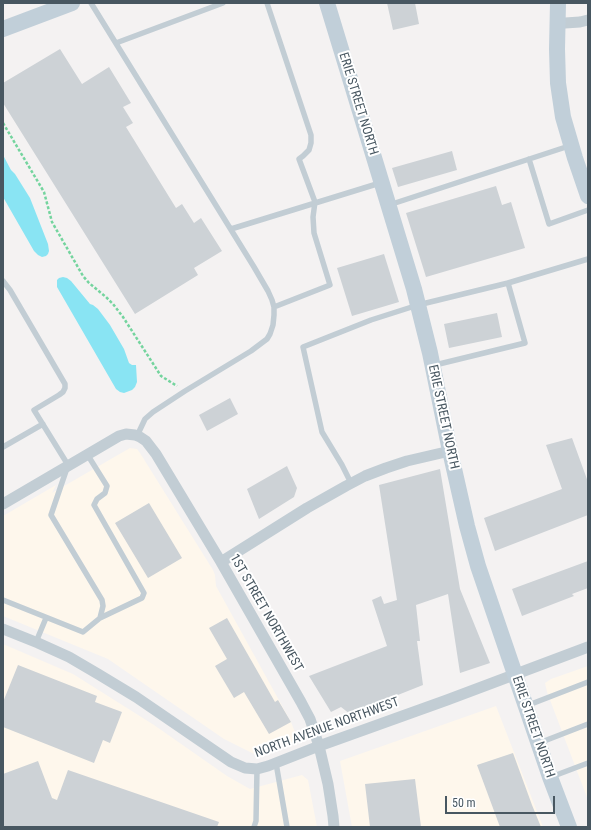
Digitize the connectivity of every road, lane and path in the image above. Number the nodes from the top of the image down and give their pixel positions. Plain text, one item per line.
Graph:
1 (72, 3) edge
2 (91, 3) edge
3 (223, 3) edge
4 (267, 3) edge
5 (327, 3) edge
6 (558, 3) edge
7 (588, 20) edge
8 (557, 22) junction
9 (3, 29) edge
10 (116, 43) junction
11 (3, 123) edge
12 (571, 145) junction
13 (528, 159) junction
14 (382, 182) junction
15 (588, 196) edge
16 (315, 202) junction
17 (389, 205) junction
18 (588, 210) edge
19 (231, 229) junction
20 (588, 259) edge
21 (3, 281) edge
22 (508, 283) junction
23 (418, 305) junction
24 (274, 307) junction
25 (432, 366) junction
26 (185, 391) junction
27 (43, 424) junction
28 (135, 435) junction
29 (3, 447) edge
30 (450, 451) junction
31 (87, 454) junction
32 (68, 465) junction
33 (351, 483) junction
34 (3, 504) edge
35 (221, 562) junction
36 (3, 600) edge
37 (46, 618) junction
38 (100, 618) junction
39 (3, 629) edge
40 (36, 642) junction
41 (588, 647) edge
42 (515, 674) junction
43 (588, 682) edge
44 (526, 706) junction
45 (588, 724) edge
46 (539, 743) junction
47 (319, 746) junction
48 (588, 762) edge
49 (276, 763) junction
50 (257, 769) junction
51 (550, 777) junction
52 (254, 827) edge
53 (287, 827) edge
54 (334, 827) edge
55 (569, 827) edge

1 - 9 street
2 - 10 lane
3 - 10 lane
4 - 16 lane
5 - 14 street, ERIE STREET NORTH
6 - 8 street
7 - 8 street
8 - 12 street
10 - 19 lane
11 - 26 path
12 - 13 lane
12 - 15 street
13 - 17 lane
13 - 18 lane
14 - 16 lane
14 - 17 street, ERIE STREET NORTH
16 - 19 lane
16 - 24 lane
17 - 23 street, ERIE STREET NORTH
19 - 24 lane
20 - 22 lane
21 - 27 lane
22 - 23 lane
22 - 25 lane
23 - 25 street, ERIE STREET NORTH
23 - 33 lane
24 - 26 lane
25 - 30 street, ERIE STREET NORTH
26 - 28 lane
27 - 29 lane
27 - 32 lane
28 - 31 street
28 - 35 street, 1ST STREET NORTHWEST
30 - 33 street
30 - 42 street, ERIE STREET NORTH
31 - 32 street
31 - 38 lane
32 - 34 street
32 - 38 lane
33 - 35 street
35 - 47 street, 1ST STREET NORTHWEST
36 - 37 lane
37 - 38 lane
37 - 40 lane
39 - 40 street, NORTH AVENUE NORTHWEST
40 - 50 street, NORTH AVENUE NORTHWEST
41 - 42 street, NORTH AVENUE NORTHWEST
42 - 44 street, ERIE STREET NORTH
42 - 47 street, NORTH AVENUE NORTHWEST
43 - 44 lane
44 - 46 street, ERIE STREET NORTH
45 - 46 lane
46 - 51 street, ERIE STREET NORTH
47 - 49 street, NORTH AVENUE NORTHWEST
47 - 54 street, 1ST STREET NORTHWEST
48 - 51 lane
49 - 50 street, NORTH AVENUE NORTHWEST
49 - 53 lane
50 - 52 lane
51 - 55 street, ERIE STREET NORTH

